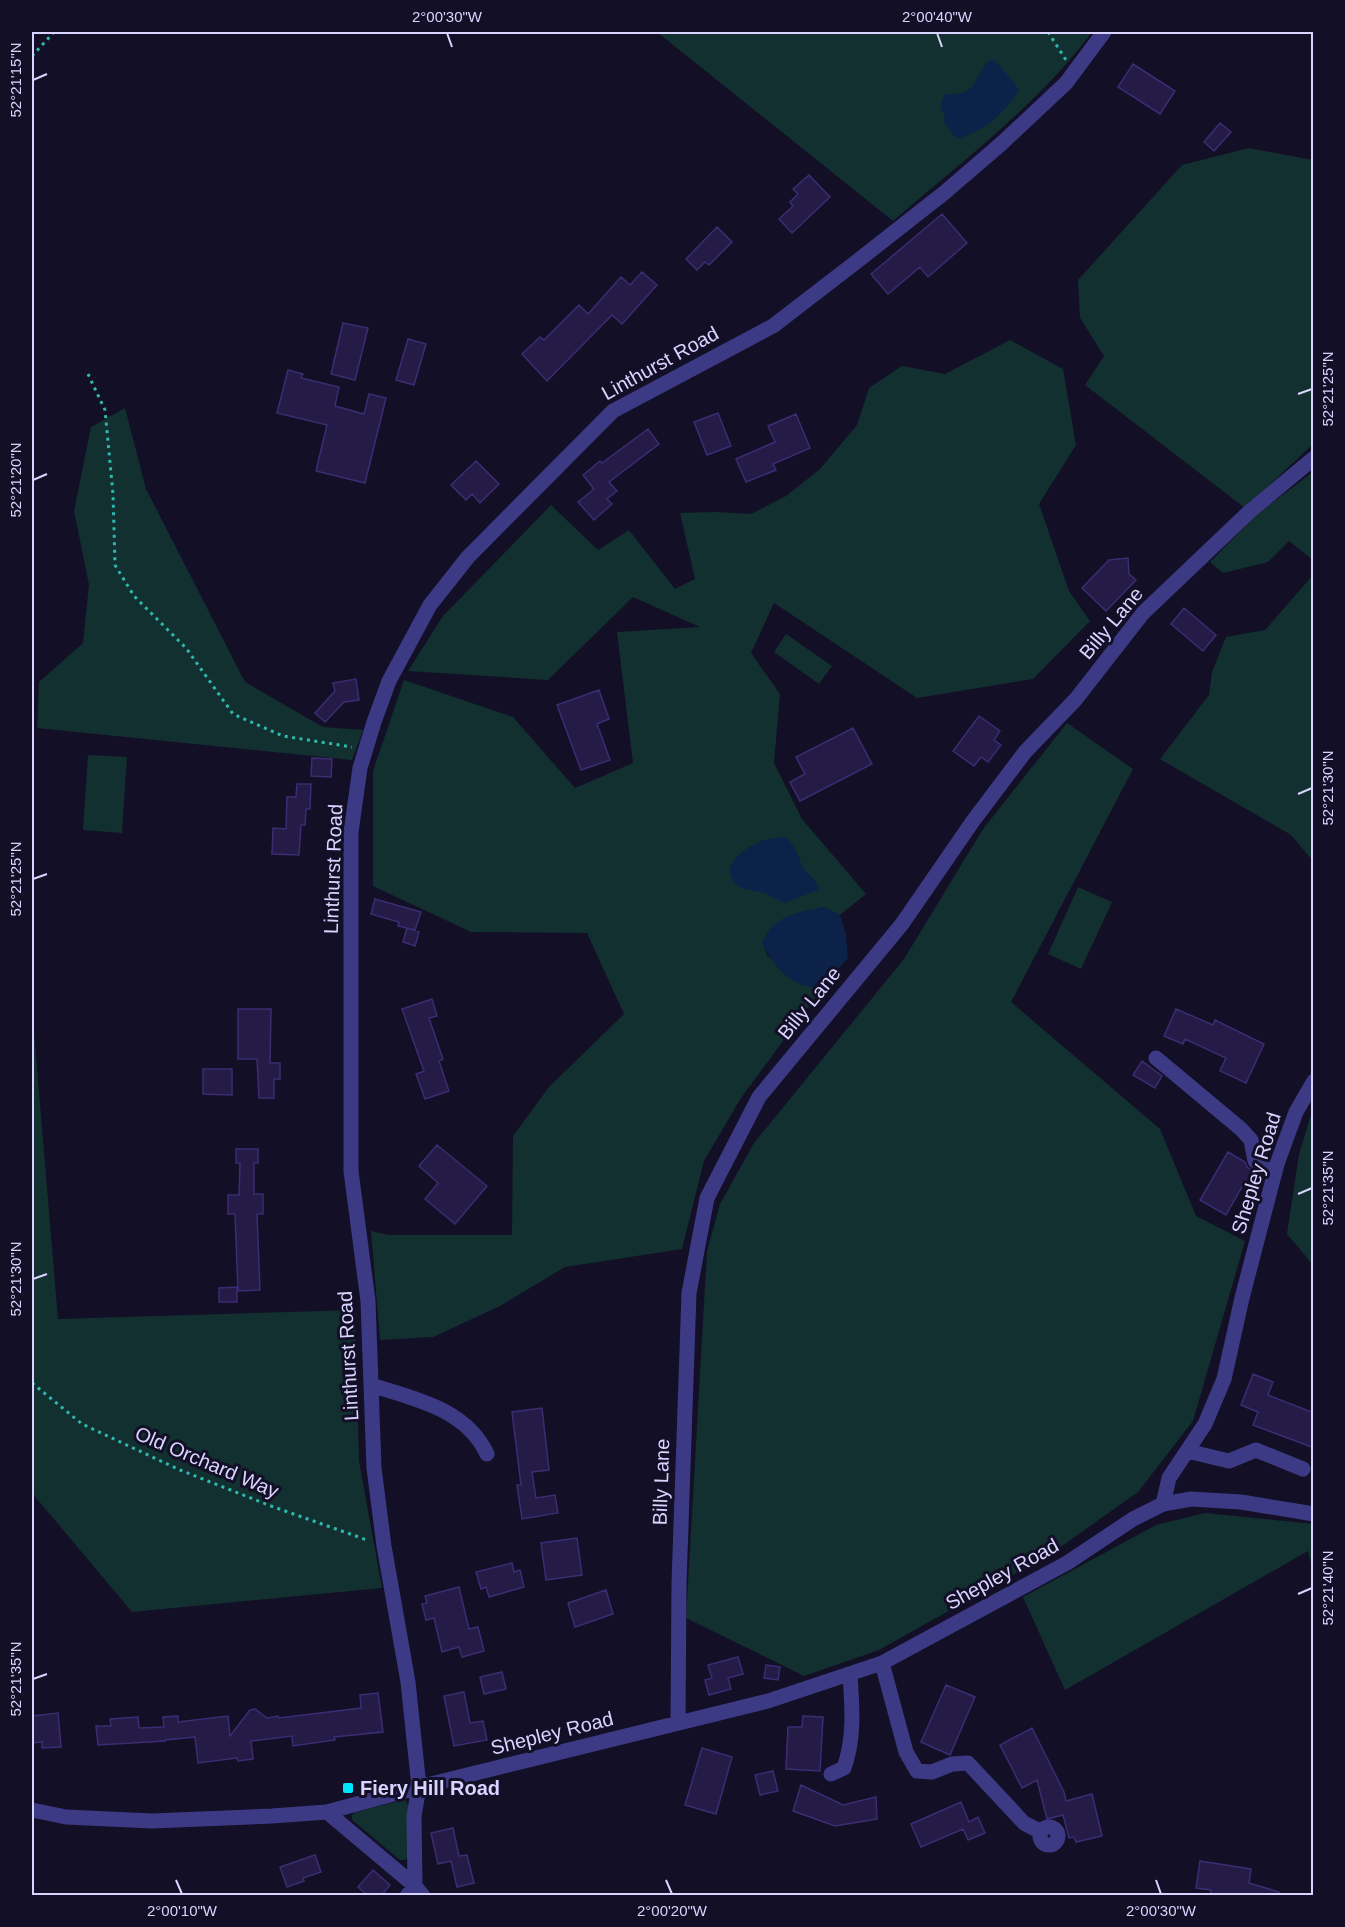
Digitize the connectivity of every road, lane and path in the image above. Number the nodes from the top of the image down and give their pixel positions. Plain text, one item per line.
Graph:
1 (54, 32) edge
2 (1048, 32) edge
3 (1104, 32) edge
4 (32, 56) edge
5 (1076, 70) junction
6 (88, 374) dead end
7 (1314, 458) edge
8 (365, 749) junction
9 (1156, 1058) dead end
10 (1314, 1081) edge
11 (1275, 1173) junction
12 (32, 1383) edge
13 (371, 1385) junction
14 (1187, 1451) junction
15 (488, 1454) dead end
16 (1303, 1469) dead end
17 (1163, 1504) junction
18 (1314, 1514) edge
19 (384, 1546) junction
20 (882, 1663) junction
21 (850, 1675) junction
22 (678, 1723) junction
23 (831, 1774) dead end
24 (419, 1787) junction
25 (32, 1810) edge
26 (327, 1812) junction
27 (1041, 1832) dead end
28 (415, 1892) edge

1 - 4 path
2 - 5 path
3 - 5 street, Linthurst Road
5 - 8 street, Linthurst Road
6 - 8 path
7 - 22 street, Billy Lane
8 - 13 street, Linthurst Road
9 - 11 street
10 - 11 street, Shepley Road
11 - 14 street, Shepley Road
12 - 19 path, Old Orchard Way
13 - 15 street
13 - 19 street, Linthurst Road
14 - 16 street
14 - 17 street, Shepley Road
17 - 18 street
17 - 20 street, Shepley Road
19 - 24 street, Linthurst Road
20 - 21 street, Shepley Road
20 - 27 street
21 - 22 street, Shepley Road
21 - 23 street
22 - 24 street, Shepley Road
24 - 26 street
24 - 28 street, Linthurst Road
25 - 26 street
26 - 28 street

